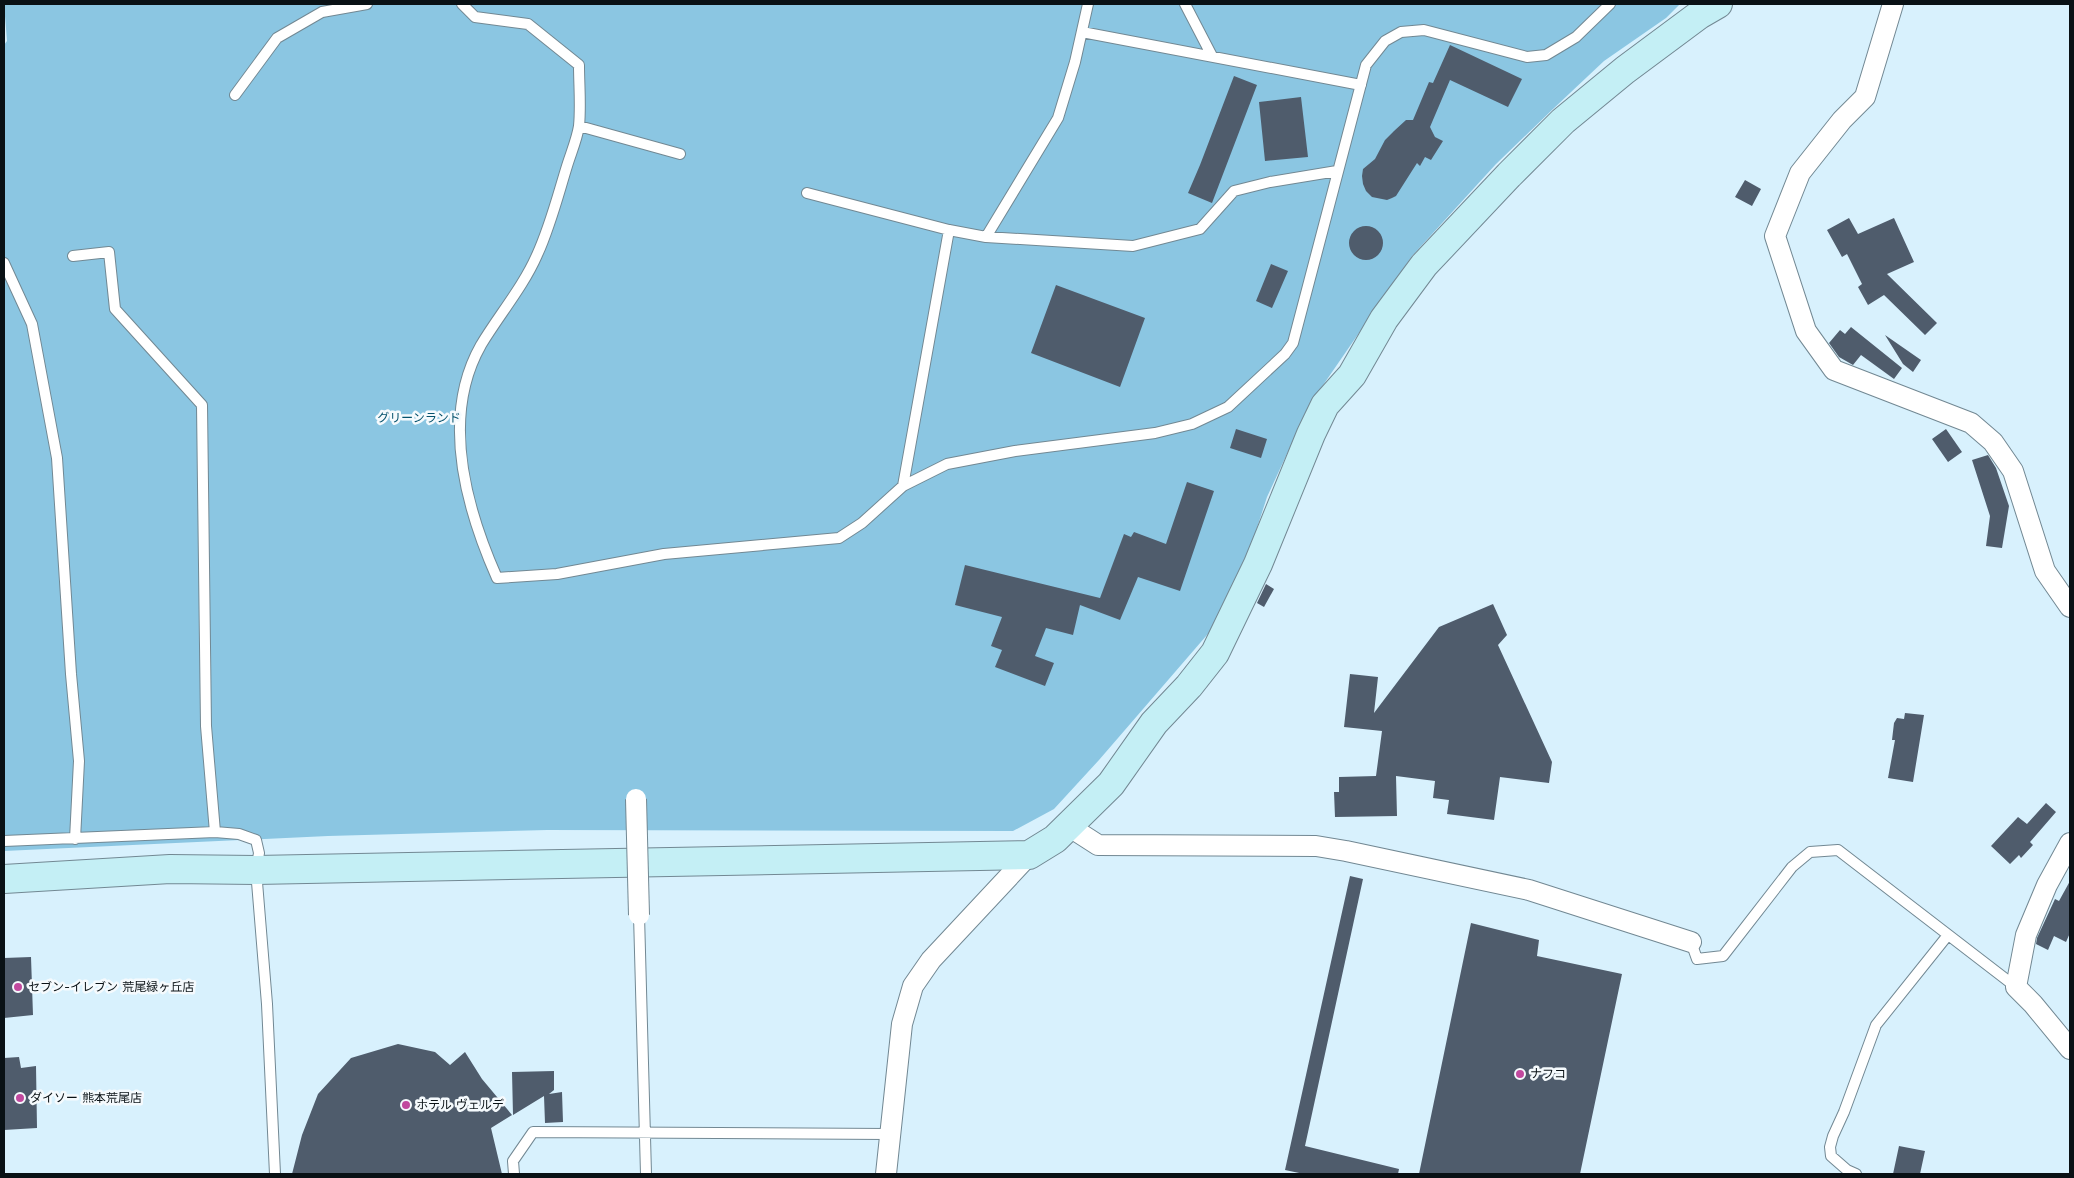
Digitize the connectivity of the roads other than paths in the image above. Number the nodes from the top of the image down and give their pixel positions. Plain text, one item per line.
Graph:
1 (367, 4) edge
2 (462, 4) edge
3 (1088, 4) edge
4 (1185, 4) edge
5 (1610, 4) edge
6 (1718, 4) edge
7 (1893, 4) edge
8 (1082, 32) junction
9 (1212, 56) junction
10 (1361, 85) junction
11 (235, 95) dead end
12 (578, 126) junction
13 (680, 154) dead end
14 (1337, 171) junction
15 (807, 192) dead end
16 (949, 230) junction
17 (986, 236) junction
18 (73, 256) dead end
19 (4, 263) edge
20 (903, 486) junction
21 (2070, 607) edge
22 (636, 799) dead end
23 (1070, 827) junction
24 (215, 832) junction
25 (75, 839) junction
26 (4, 841) edge
27 (2070, 844) edge
28 (1029, 855) junction
29 (256, 870) junction
30 (4, 879) edge
31 (640, 915) joint
32 (1948, 934) junction
33 (1692, 942) joint
34 (2016, 987) junction
35 (2070, 1049) edge
36 (645, 1132) junction
37 (889, 1134) junction
38 (276, 1174) edge
39 (514, 1174) edge
40 (646, 1174) edge
41 (886, 1174) edge
42 (1856, 1174) edge

1 - 11 lane
2 - 12 lane
3 - 8 lane
4 - 9 lane
5 - 10 lane
6 - 23 street
7 - 21 street
8 - 9 lane
8 - 17 lane
9 - 10 lane
10 - 14 lane
12 - 13 lane
12 - 20 lane
14 - 17 lane
14 - 20 lane
15 - 16 lane
16 - 17 lane
16 - 20 lane
18 - 24 lane
19 - 25 lane
22 - 31 street, bridge
23 - 28 street
23 - 33 street
24 - 25 lane
24 - 29 lane
25 - 26 lane
27 - 34 street
28 - 29 street
28 - 37 street
29 - 30 street
29 - 38 lane
31 - 36 lane
32 - 33 lane
32 - 34 lane
32 - 42 lane
34 - 35 street
36 - 37 lane
36 - 39 lane
36 - 40 lane
37 - 41 street

